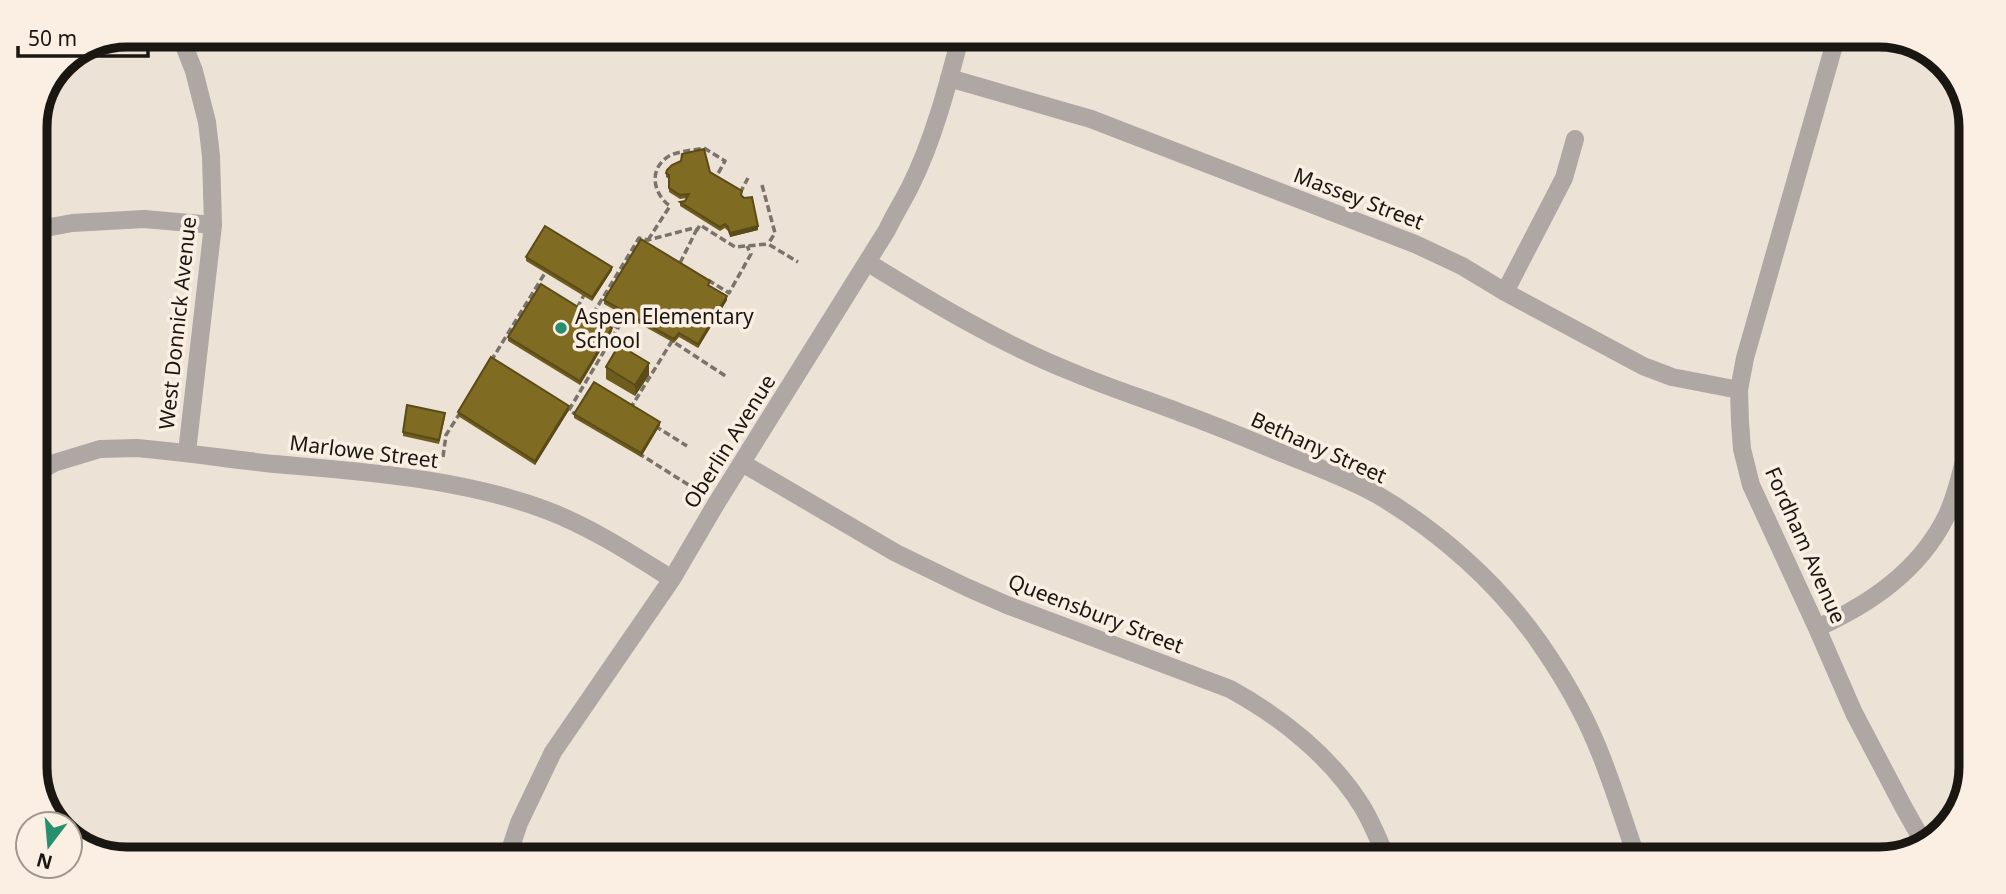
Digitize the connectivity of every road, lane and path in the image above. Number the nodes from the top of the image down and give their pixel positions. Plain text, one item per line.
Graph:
1 (185, 47) edge
2 (958, 47) edge
3 (1834, 47) edge
4 (949, 78) junction
5 (1575, 139) dead end
6 (748, 178) dead end
7 (715, 179) edge
8 (762, 185) dead end
9 (740, 192) edge
10 (213, 225) junction
11 (47, 228) edge
12 (697, 230) junction
13 (649, 242) junction
14 (768, 244) junction
15 (747, 246) junction
16 (798, 262) dead end
17 (867, 262) junction
18 (690, 269) edge
19 (545, 273) edge
20 (699, 275) edge
21 (1505, 292) junction
22 (584, 295) edge
23 (577, 308) edge
24 (638, 322) edge
25 (618, 328) junction
26 (491, 361) edge
27 (727, 377) dead end
28 (584, 383) junction
29 (596, 390) edge
30 (1739, 390) junction
31 (464, 405) edge
32 (629, 411) edge
33 (580, 417) edge
34 (652, 425) edge
35 (687, 446) dead end
36 (627, 447) edge
37 (187, 452) junction
38 (443, 457) dead end
39 (741, 463) junction
40 (47, 467) edge
41 (1959, 477) edge
42 (716, 504) junction
43 (673, 579) junction
44 (1817, 628) junction
45 (1920, 835) edge
46 (511, 847) edge
47 (1381, 847) edge
48 (1633, 847) edge

1 - 10 street, West Donnick Avenue
2 - 4 street, Oberlin Avenue
3 - 30 street, Fordham Avenue
4 - 17 street, Oberlin Avenue
4 - 21 street, Massey Street
5 - 21 street
6 - 9 path
7 - 13 path
8 - 14 path
10 - 11 street
10 - 37 street, West Donnick Avenue
12 - 13 path
12 - 15 path
12 - 18 path
13 - 25 path
14 - 15 path
14 - 16 path
15 - 20 path
17 - 39 street, Oberlin Avenue
17 - 48 street, Bethany Street
19 - 26 path
21 - 30 street, Massey Street
22 - 23 path
24 - 25 path
25 - 28 path
27 - 32 path
28 - 29 path
28 - 33 path
30 - 44 street, Fordham Avenue
31 - 38 path
34 - 35 path
36 - 42 path
37 - 40 street, Marlowe Street
37 - 43 street, Marlowe Street
39 - 42 street, Oberlin Avenue
39 - 47 street, Queensbury Street
41 - 44 street
42 - 43 street, Oberlin Avenue
43 - 46 street, Oberlin Avenue
44 - 45 street, Fordham Avenue

